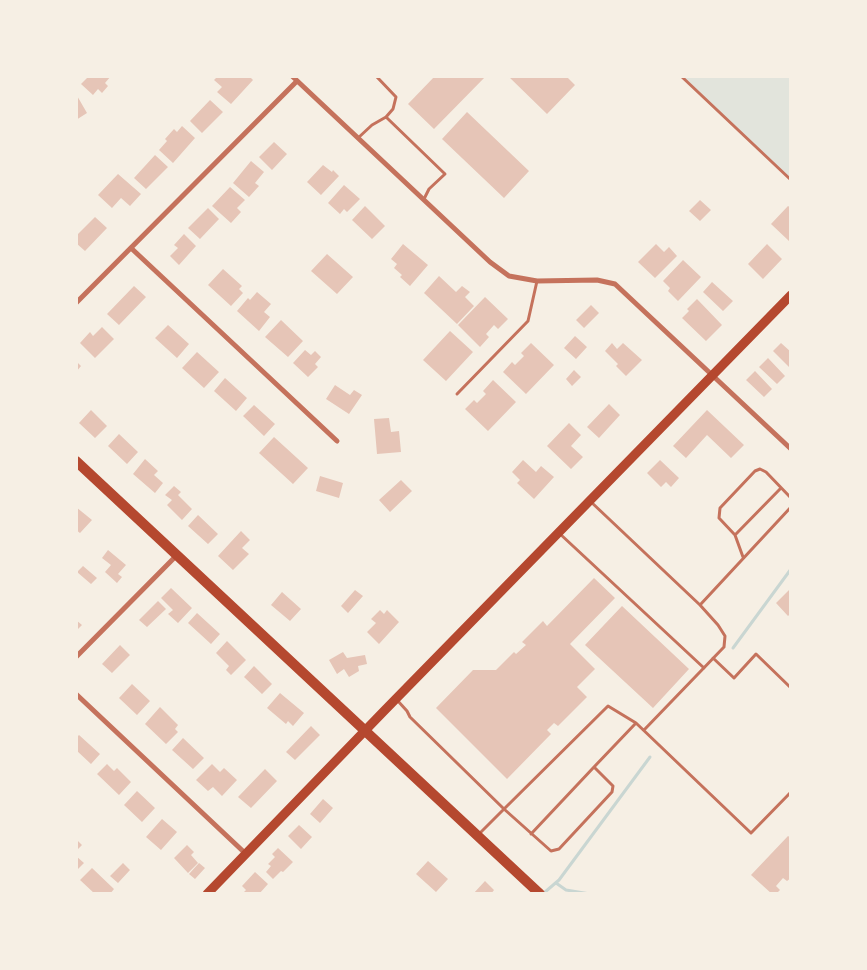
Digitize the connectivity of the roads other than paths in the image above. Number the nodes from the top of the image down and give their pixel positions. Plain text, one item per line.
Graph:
1 (376, 76) edge
2 (680, 76) edge
3 (294, 78) edge
4 (386, 117) junction
5 (358, 138) junction
6 (791, 180) edge
7 (424, 199) junction
8 (131, 248) junction
9 (537, 281) junction
10 (791, 295) edge
11 (76, 303) edge
12 (711, 375) junction
13 (457, 394) dead end
14 (337, 441) dead end
15 (791, 449) edge
16 (76, 461) edge
17 (781, 488) junction
18 (791, 498) edge
19 (590, 501) junction
20 (791, 507) edge
21 (559, 532) junction
22 (735, 535) junction
23 (178, 555) junction
24 (743, 557) junction
25 (700, 604) junction
26 (76, 657) edge
27 (713, 658) junction
28 (704, 668) junction
29 (791, 688) edge
30 (76, 694) edge
31 (395, 698) junction
32 (636, 723) junction
33 (365, 730) junction
34 (644, 730) junction
35 (594, 767) junction
36 (791, 792) edge
37 (504, 809) junction
38 (531, 834) junction
39 (478, 835) junction
40 (246, 854) junction
41 (207, 894) edge
42 (540, 894) edge

1 - 4 lane
2 - 6 lane
3 - 5 street
3 - 8 street
4 - 5 lane
4 - 7 lane
5 - 7 street
7 - 9 street
8 - 11 street
8 - 14 street
9 - 12 street
9 - 13 lane
10 - 12 main road
12 - 15 street
12 - 19 main road
16 - 23 main road
17 - 18 lane
17 - 22 lane
17 - 22 lane
19 - 21 main road
19 - 25 lane
20 - 24 lane
21 - 28 lane
21 - 31 main road
22 - 24 lane
23 - 26 street
23 - 33 main road
24 - 25 lane
25 - 27 lane
27 - 28 lane
27 - 29 lane
28 - 34 lane
30 - 40 street
31 - 33 main road
31 - 37 lane
32 - 34 lane
32 - 35 lane
32 - 37 lane
33 - 39 main road
33 - 40 main road
34 - 36 lane
35 - 38 lane
35 - 38 lane
37 - 38 lane
37 - 39 lane
39 - 42 main road
40 - 41 main road

